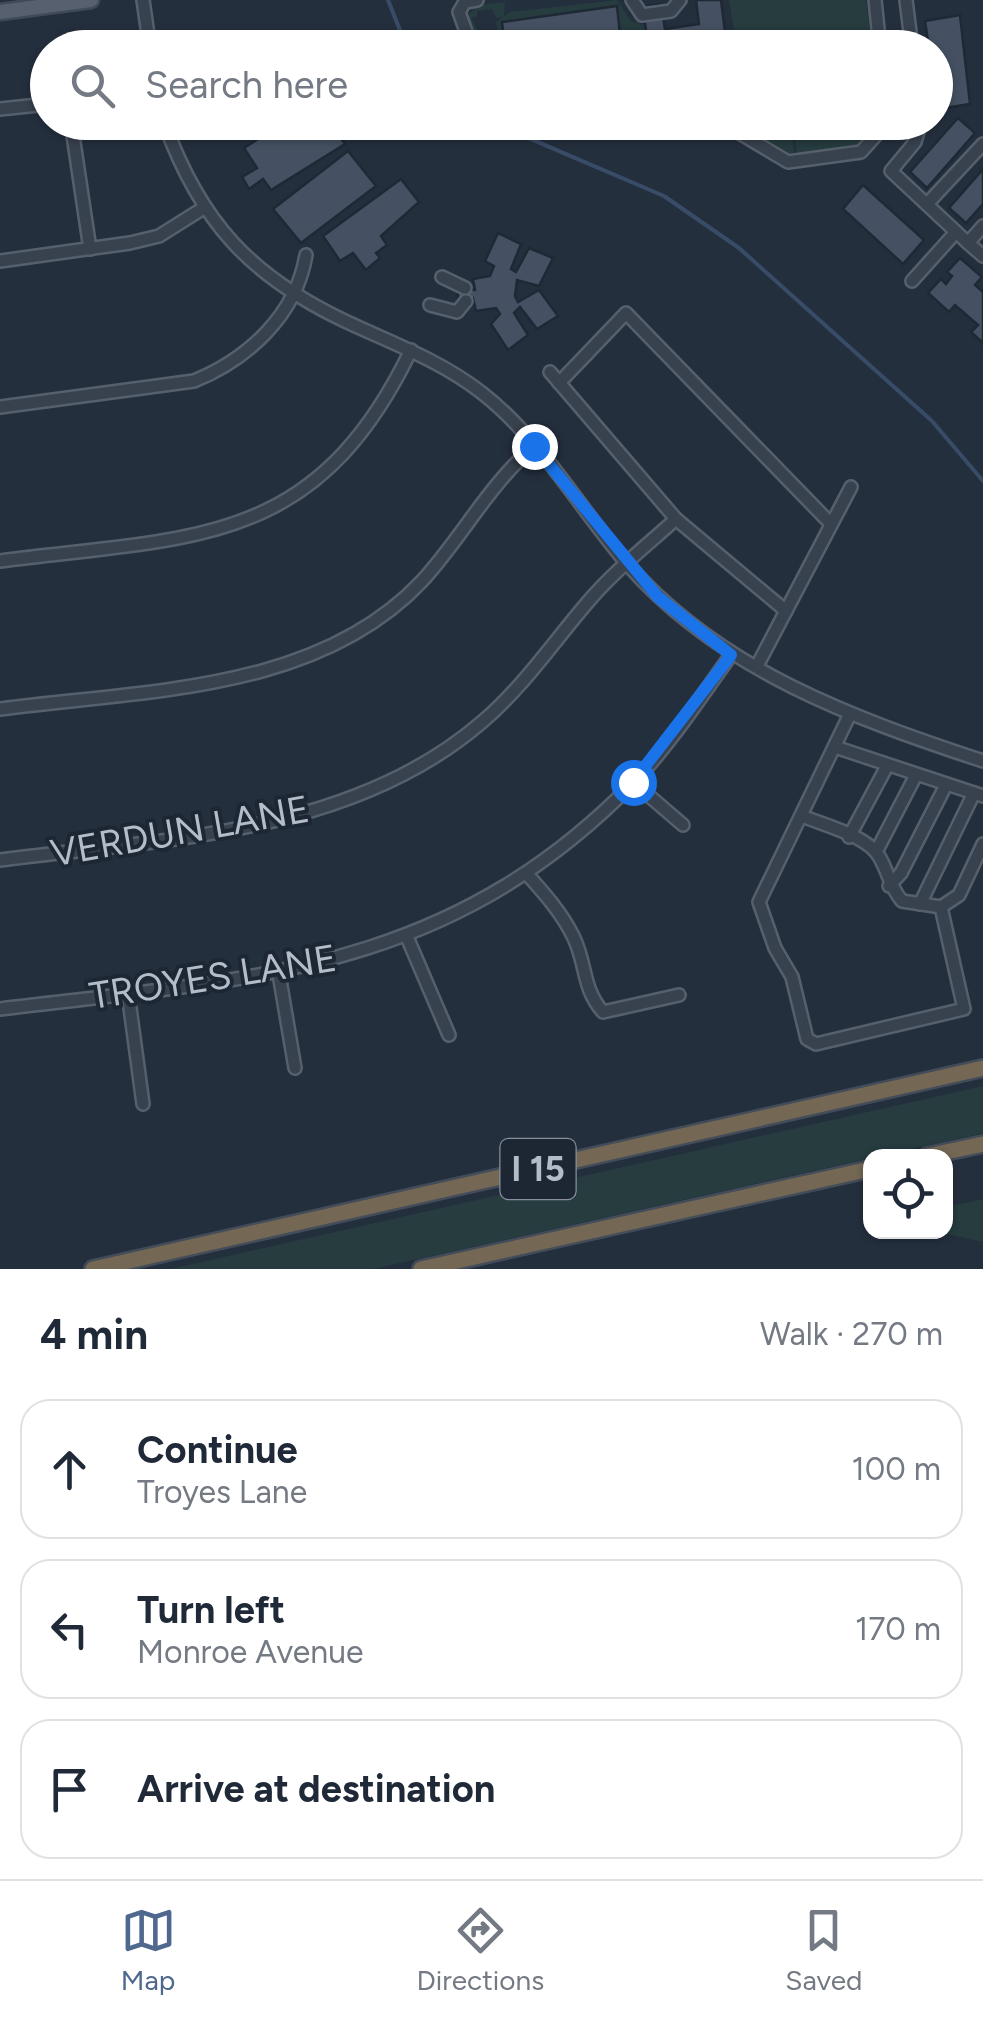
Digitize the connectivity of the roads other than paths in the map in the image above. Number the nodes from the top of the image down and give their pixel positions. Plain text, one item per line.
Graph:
1 (91, 0) edge
2 (143, 0) edge
3 (477, 0) edge
4 (632, 0) edge
5 (680, 0) edge
6 (875, 0) edge
7 (906, 0) edge
8 (0, 12) edge
9 (147, 30) edge
10 (465, 30) edge
11 (878, 30) edge
12 (910, 30) edge
13 (30, 106) edge
14 (0, 109) edge
15 (73, 140) edge
16 (172, 140) edge
17 (751, 140) edge
18 (872, 140) edge
19 (916, 140) edge
20 (983, 144) edge
21 (927, 204) junction
22 (202, 209) junction
23 (983, 226) edge
24 (956, 232) junction
25 (968, 242) junction
26 (90, 250) junction
27 (306, 255) dead end
28 (983, 256) edge
29 (0, 261) edge
30 (442, 277) dead end
31 (912, 281) dead end
32 (294, 293) junction
33 (430, 305) dead end
34 (411, 350) junction
35 (550, 372) dead end
36 (559, 383) junction
37 (0, 407) edge
38 (534, 446) junction
39 (851, 488) dead end
40 (676, 520) junction
41 (832, 524) junction
42 (0, 561) edge
43 (627, 563) junction
44 (786, 611) junction
45 (731, 655) junction
46 (757, 666) junction
47 (0, 709) edge
48 (850, 714) junction
49 (835, 747) junction
50 (983, 761) edge
51 (887, 766) junction
52 (916, 775) junction
53 (633, 782) junction
54 (946, 785) junction
55 (978, 795) edge
56 (802, 816) junction
57 (684, 824) dead end
58 (849, 837) junction
59 (983, 844) edge
60 (876, 852) junction
61 (0, 860) edge
62 (526, 873) junction
63 (889, 886) junction
64 (920, 904) junction
65 (941, 907) junction
66 (407, 937) junction
67 (280, 974) junction
68 (128, 994) junction
69 (679, 995) dead end
70 (0, 1009) edge
71 (448, 1035) dead end
72 (295, 1068) dead end
73 (983, 1068) edge
74 (143, 1104) dead end
75 (983, 1144) edge
76 (953, 1151) edge
77 (863, 1171) edge
78 (93, 1269) edge
79 (421, 1269) edge

1 - 8 main road
2 - 9 street
3 - 10 street
4 - 5 street
6 - 11 street
7 - 12 street
13 - 14 street
15 - 26 street
16 - 22 street
17 - 18 street
19 - 21 street
20 - 21 street
21 - 24 street
22 - 26 street
22 - 32 street
23 - 25 street
24 - 25 street
24 - 31 street
25 - 28 street
26 - 29 street
27 - 32 street
30 - 33 street
32 - 34 street
32 - 37 street
34 - 38 street
34 - 42 street
35 - 36 street
36 - 40 street
36 - 41 street
38 - 43 street
38 - 47 street
39 - 41 street
40 - 43 street, VERDUN LANE
40 - 44 street
41 - 44 street
43 - 45 street
43 - 61 street, VERDUN LANE
44 - 46 street
45 - 46 street
45 - 53 street, TROYES LANE
46 - 48 street
48 - 49 street
48 - 50 street
49 - 51 street
49 - 56 street
51 - 52 street
51 - 58 street
52 - 54 street
52 - 60 street
53 - 57 street
53 - 62 street, TROYES LANE
54 - 55 street
54 - 63 street
55 - 64 street
56 - 58 street
56 - 65 street
58 - 60 street
59 - 65 street
60 - 63 street
62 - 66 street, TROYES LANE
62 - 69 street
63 - 64 street
64 - 65 street
66 - 67 street, TROYES LANE
66 - 71 street
67 - 68 street, TROYES LANE
67 - 72 street
68 - 70 street, TROYES LANE
68 - 74 street
73 - 78 highway, I 15
75 - 76 highway
77 - 79 highway, I 15

